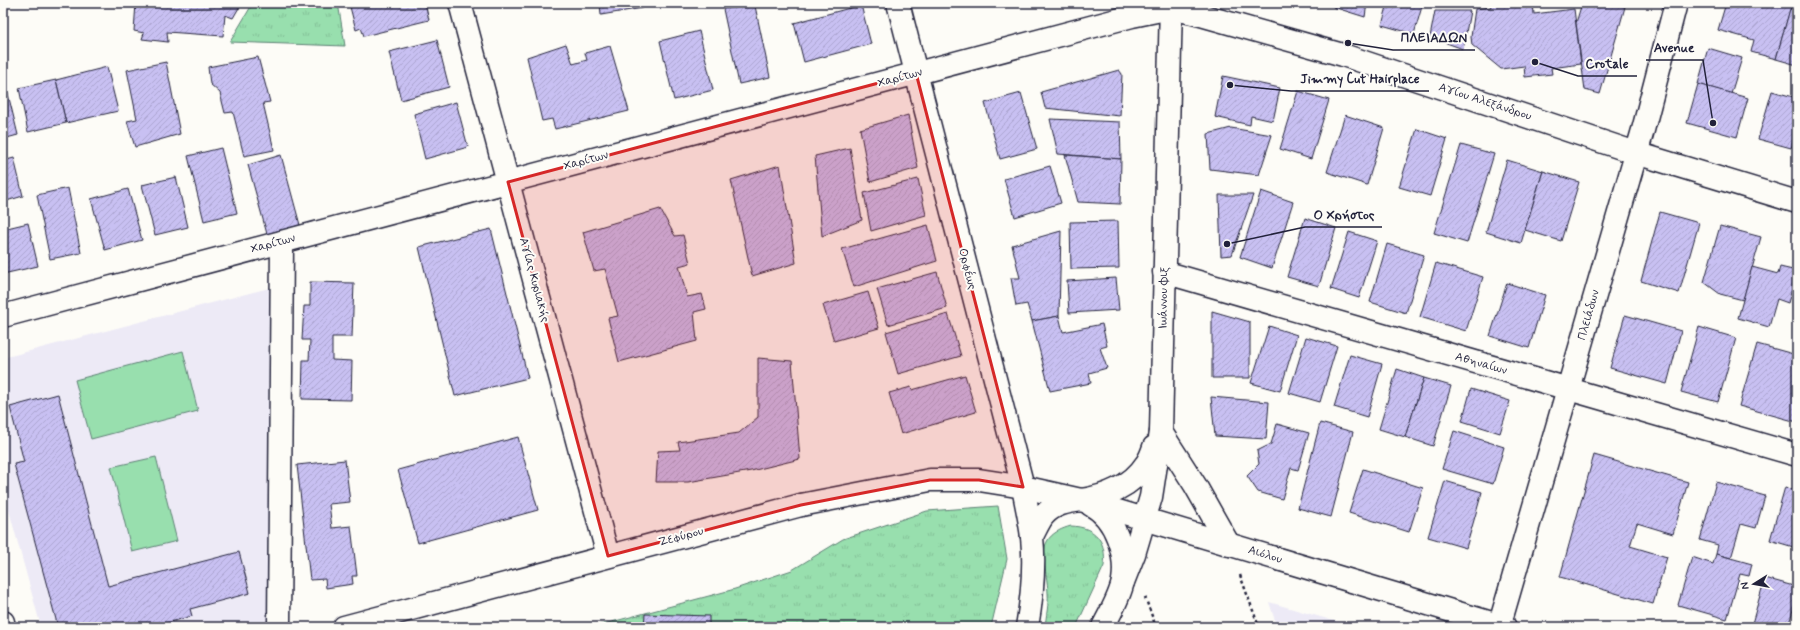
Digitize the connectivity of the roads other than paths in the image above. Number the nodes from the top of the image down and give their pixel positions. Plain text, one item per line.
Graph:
1 (460, 3) edge
2 (898, 3) edge
3 (1676, 3) edge
4 (1171, 6) edge
5 (916, 73) junction
6 (1636, 153) junction
7 (508, 182) junction
8 (1797, 202) edge
9 (282, 242) junction
10 (1164, 272) junction
11 (3, 316) edge
12 (1568, 389) junction
13 (1161, 432) junction
14 (1797, 455) edge
15 (1023, 488) junction
16 (1081, 500) junction
17 (1145, 519) junction
18 (1032, 536) junction
19 (1229, 545) junction
20 (608, 556) junction
21 (1123, 582) junction
22 (3, 622) edge
23 (1502, 626) edge
24 (4, 627) edge
25 (279, 627) edge
26 (344, 627) edge
27 (1027, 627) edge
28 (1103, 627) edge

1 - 7 street, Αγίας Κυριακής
2 - 5 street, Ορφέως
3 - 6 street, Πλειάδων
4 - 5 street, Χαρίτων
4 - 6 street, Αγίου Αλεξάνδρου
4 - 10 street, Ιωάννου Φιξ
5 - 7 street, Χαρίτων
5 - 15 street, Ορφέως
6 - 8 street, Αγίου Αλεξάνδρου
6 - 12 street, Πλειάδων
7 - 9 street, Χαρίτων
7 - 20 street, Αγίας Κυριακής
9 - 11 street, Χαρίτων
9 - 25 street
10 - 12 street, Αθηναίων
10 - 13 street, Ιωάννου Φιξ
12 - 14 street, Αθηναίων
12 - 23 street, Πλειάδων
13 - 16 street
13 - 17 street, Ιωάννου Φιξ
13 - 19 street
15 - 16 street, Αιόλου
15 - 18 street, Ορφέως
15 - 20 street, Ζεφύρου
16 - 17 street, Αιόλου
16 - 18 street
16 - 21 street
17 - 19 street, Αιόλου
17 - 21 street, Ιωάννου Φιξ
18 - 27 street, Ορφέως
19 - 23 street, Αιόλου
20 - 26 street, Ζεφύρου
21 - 28 street, Ιωάννου Φιξ
22 - 24 street

